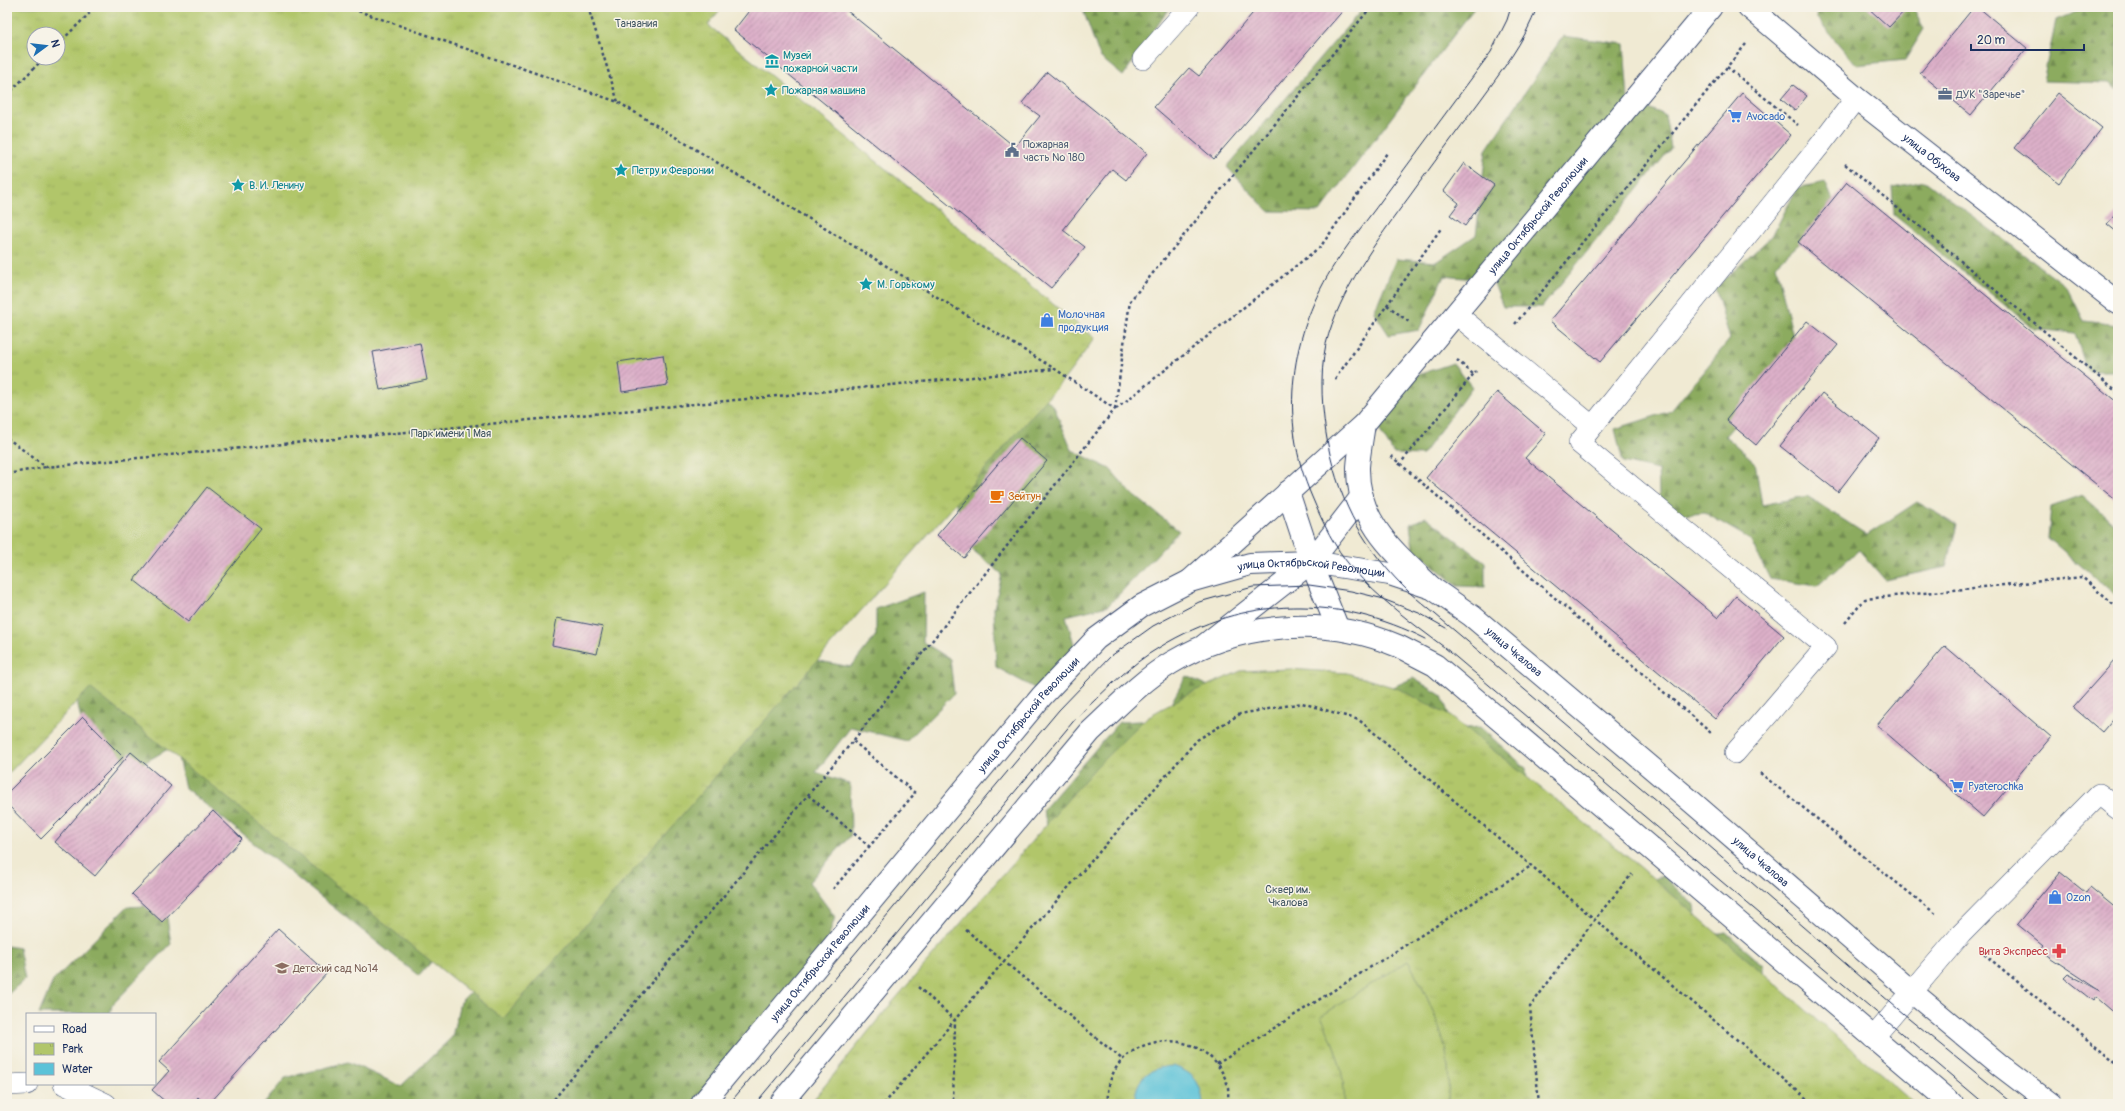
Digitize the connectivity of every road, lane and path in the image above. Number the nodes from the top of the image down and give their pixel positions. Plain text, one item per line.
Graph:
1 (96, 7) edge
2 (347, 7) edge
3 (588, 7) edge
4 (1189, 7) edge
5 (1371, 7) edge
6 (1711, 7) edge
7 (1749, 7) edge
8 (1766, 21) junction
9 (66, 36) edge
10 (1143, 59) dead end
11 (36, 66) edge
12 (1727, 68) junction
13 (7, 95) edge
14 (1856, 98) junction
15 (618, 102) junction
16 (1821, 144) junction
17 (1387, 153) dead end
18 (1442, 227) dead end
19 (2118, 303) edge
20 (1456, 314) junction
21 (1496, 347) junction
22 (1055, 369) junction
23 (1335, 379) dead end
24 (2118, 393) edge
25 (1116, 409) junction
26 (1364, 424) junction
27 (1592, 426) junction
28 (7, 438) edge
29 (1398, 465) dead end
30 (46, 467) junction
31 (7, 474) edge
32 (1288, 492) junction
33 (1362, 496) junction
34 (1311, 562) junction
35 (1190, 581) junction
36 (1432, 588) junction
37 (2118, 609) edge
38 (1472, 616) joint
39 (1338, 629) junction
40 (1204, 645) junction
41 (1826, 648) junction
42 (853, 741) junction
43 (1735, 753) dead end
44 (808, 795) junction
45 (2118, 809) edge
46 (869, 846) junction
47 (874, 850) dead end
48 (1531, 866) junction
49 (1634, 872) dead end
50 (833, 889) dead end
51 (1595, 919) junction
52 (960, 925) dead end
53 (1005, 960) junction
54 (917, 987) dead end
55 (1912, 992) junction
56 (955, 1020) junction
57 (1873, 1038) junction
58 (1123, 1060) junction
59 (1217, 1064) junction
60 (26, 1084) edge
61 (7, 1085) edge
62 (66, 1085) edge
63 (106, 1104) edge
64 (550, 1104) edge
65 (702, 1104) edge
66 (780, 1104) edge
67 (884, 1104) edge
68 (953, 1104) edge
69 (1108, 1104) edge
70 (1228, 1104) edge
71 (1539, 1104) edge
72 (1813, 1104) edge
73 (1952, 1104) edge
74 (2051, 1104) edge

1 - 9 path
2 - 15 path
3 - 15 path
4 - 10 lane
5 - 25 path
6 - 20 main road, улица Октябрьской Революции
7 - 8 main road, улица Обухова
8 - 12 path
8 - 14 main road, улица Обухова
11 - 13 path
12 - 16 path
12 - 21 path
14 - 16 lane
14 - 19 main road, улица Обухова
15 - 22 path
16 - 24 path
16 - 27 lane
17 - 25 path
18 - 23 path
20 - 21 lane
20 - 26 main road, улица Октябрьской Революции
21 - 27 lane
21 - 29 path
22 - 25 path
22 - 30 path
25 - 42 path
26 - 32 main road, улица Октябрьской Революции
26 - 33 main road
27 - 41 lane
28 - 30 path
30 - 31 path
32 - 34 main road
32 - 35 main road, улица Октябрьской Революции
33 - 34 main road
33 - 36 main road
34 - 35 main road, улица Октябрьской Революции
34 - 36 main road, улица Октябрьской Революции
34 - 39 main road
34 - 40 main road
35 - 65 main road, улица Октябрьской Революции
36 - 38 main road, улица Октябрьской Революции
37 - 41 path
38 - 55 main road, улица Чкалова
39 - 40 main road
39 - 57 main road
40 - 66 main road
41 - 43 lane
42 - 44 path
42 - 46 path
44 - 46 path
44 - 64 path
45 - 55 lane
46 - 47 path
46 - 50 path
48 - 51 path
48 - 53 path
48 - 59 path
49 - 51 path
51 - 71 path
51 - 72 path
52 - 53 path
53 - 56 path
53 - 58 path
54 - 56 path
55 - 57 lane
55 - 74 main road, улица Чкалова
56 - 67 path
56 - 68 path
57 - 73 main road
58 - 59 path
58 - 69 path
59 - 70 path
60 - 61 lane
62 - 63 lane

